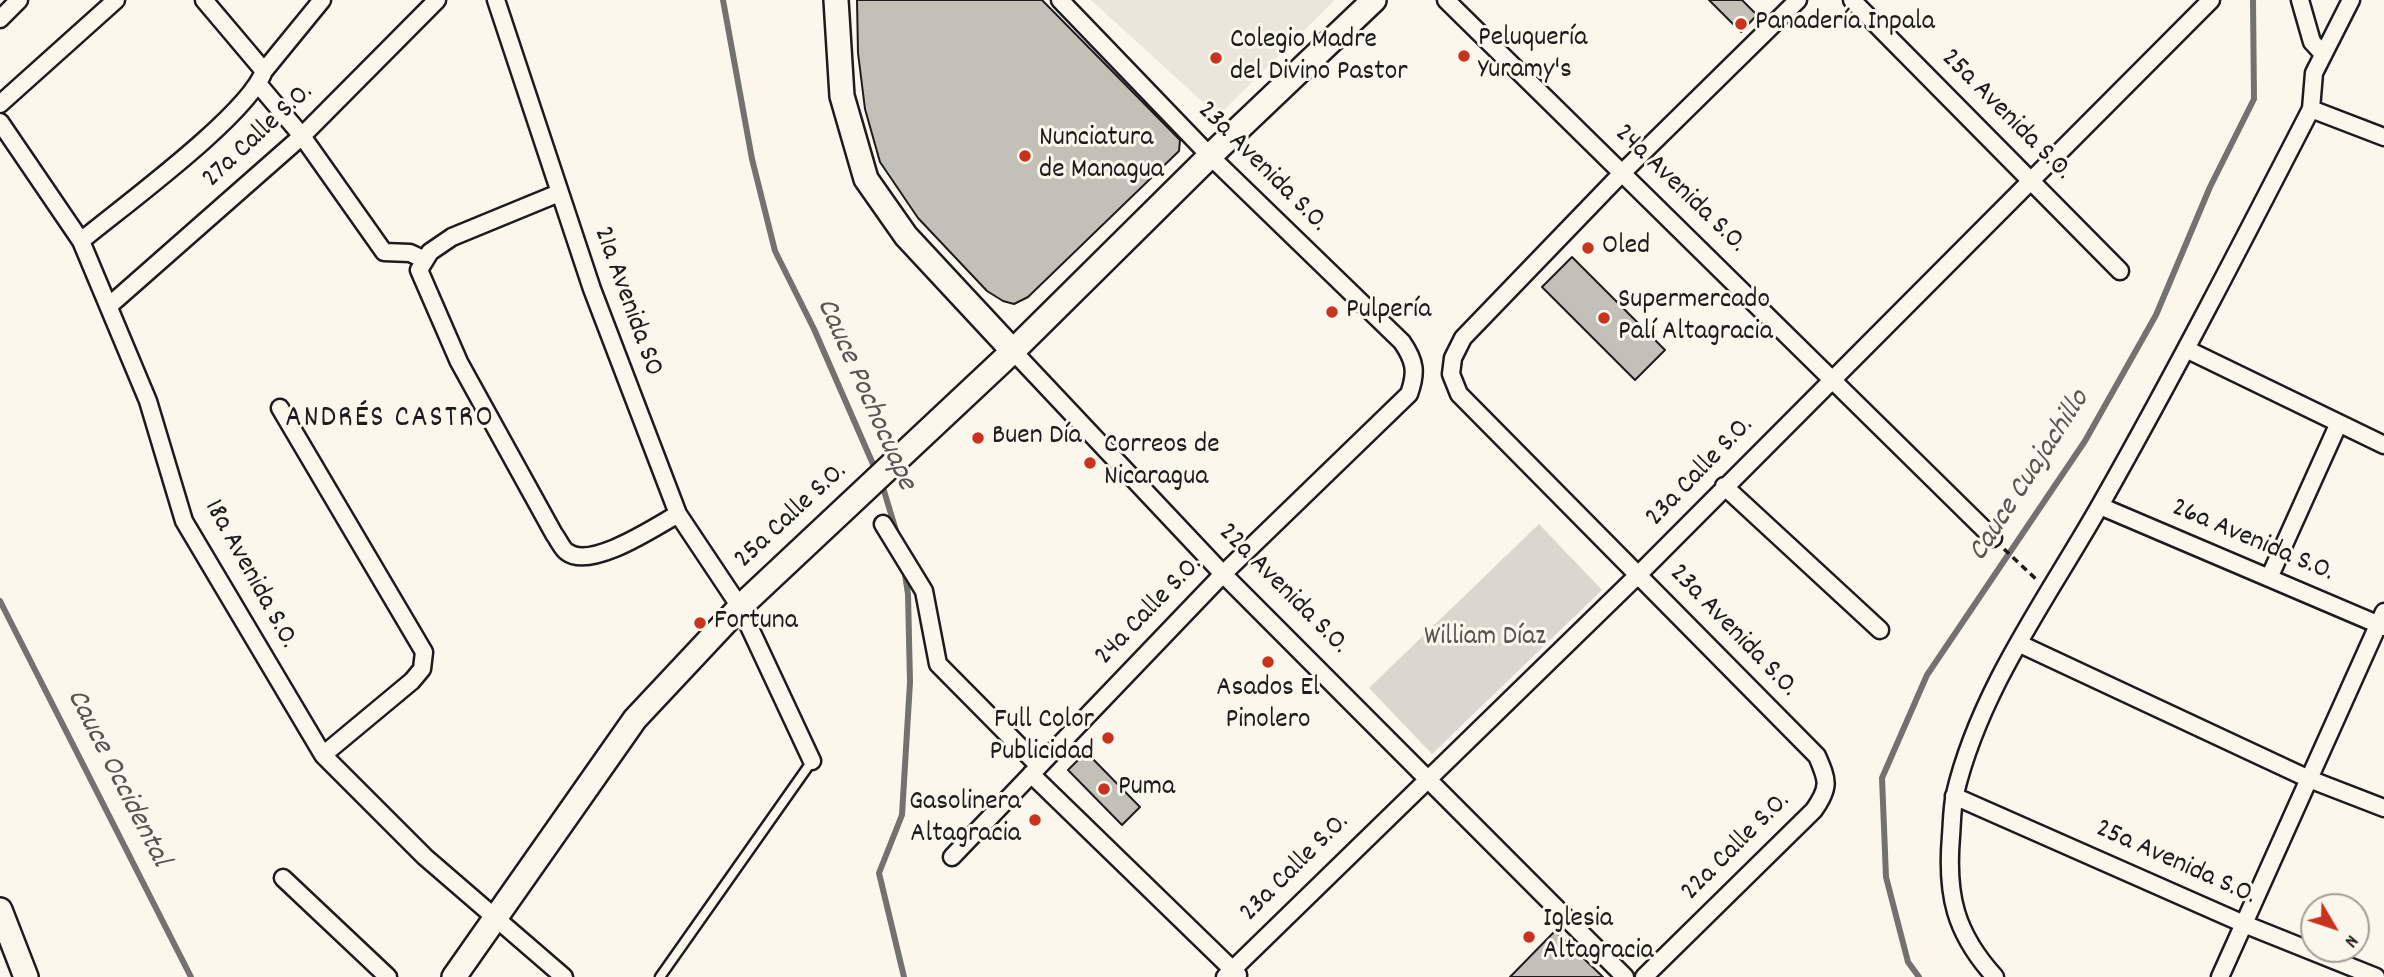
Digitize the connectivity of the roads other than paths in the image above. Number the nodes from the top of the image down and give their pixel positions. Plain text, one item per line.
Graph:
1 (19, 0) edge
2 (116, 0) edge
3 (204, 0) edge
4 (322, 0) edge
5 (437, 0) edge
6 (496, 0) edge
7 (836, 0) edge
8 (1060, 0) edge
9 (1374, 0) edge
10 (1446, 0) edge
11 (1798, 0) edge
12 (1852, 0) edge
13 (2211, 0) edge
14 (2300, 0) edge
15 (2351, 0) edge
16 (0, 19) edge
17 (2323, 54) junction
18 (262, 78) junction
19 (0, 104) edge
20 (2311, 109) junction
21 (0, 122) edge
22 (302, 136) junction
23 (2384, 137) edge
24 (1210, 156) junction
25 (1623, 173) junction
26 (2032, 179) junction
27 (559, 193) junction
28 (81, 241) junction
29 (425, 260) junction
30 (2120, 271) dead end
31 (110, 305) junction
32 (2188, 350) junction
33 (1013, 351) junction
34 (1415, 377) joint
35 (1832, 377) junction
36 (280, 408) dead end
37 (2338, 425) junction
38 (2384, 445) edge
39 (1724, 486) junction
40 (2100, 506) junction
41 (678, 514) junction
42 (883, 524) dead end
43 (1993, 538) road end
44 (1223, 574) junction
45 (1639, 574) junction
46 (2269, 578) junction
47 (740, 607) junction
48 (2382, 621) edge
49 (1880, 630) dead end
50 (2020, 643) junction
51 (323, 755) junction
52 (812, 761) joint
53 (1035, 770) junction
54 (1426, 778) junction
55 (1827, 778) joint
56 (2309, 779) junction
57 (1954, 796) junction
58 (2384, 808) edge
59 (953, 857) dead end
60 (283, 878) dead end
61 (0, 910) edge
62 (496, 918) junction
63 (2244, 923) junction
64 (1232, 974) edge
65 (26, 977) edge
66 (388, 977) edge
67 (454, 977) edge
68 (564, 977) edge
69 (660, 977) edge
70 (1625, 977) edge
71 (1644, 977) edge
72 (1995, 977) edge
73 (2220, 977) edge
74 (2376, 977) edge

1 - 16 street
2 - 19 street
3 - 18 street
4 - 18 street
5 - 22 street, 27a Calle S.O.
6 - 27 street, 21a Avenida SO
7 - 33 street, 22a Avenida S.O.
8 - 24 street, 23a Avenida S.O.
9 - 24 street, 25a Calle S.O.
10 - 25 street, 24a Avenida S.O.
11 - 25 street
12 - 26 street, 25a Avenida S.O.
13 - 26 street, 23a Calle S.O.
14 - 17 street
15 - 17 street
17 - 20 street
18 - 22 street
18 - 28 street
20 - 23 street
20 - 32 street
21 - 28 street, 18a Avenida S.O.
22 - 29 street
22 - 31 street, 27a Calle S.O.
24 - 33 street, 25a Calle S.O.
24 - 34 street, 23a Avenida S.O.
25 - 35 street, 24a Avenida S.O.
25 - 45 street, 23a Avenida S.O.
26 - 30 street, 25a Avenida S.O.
26 - 35 street, 23a Calle S.O.
27 - 29 street
27 - 41 street, 21a Avenida SO
28 - 31 street, 18a Avenida S.O.
29 - 41 street
31 - 51 street, 18a Avenida S.O.
32 - 37 street
32 - 40 street
33 - 44 street, 22a Avenida S.O.
33 - 47 street, 25a Calle S.O.
34 - 44 street, 24a Calle S.O.
35 - 39 street, 23a Calle S.O.
35 - 43 street, 24a Avenida S.O.
36 - 51 street
37 - 38 street
37 - 46 street
39 - 45 street, 23a Calle S.O.
39 - 49 street
40 - 46 street, 26a Avenida S.O.
40 - 50 street
41 - 47 street, 21a Avenida SO
42 - 53 street
44 - 53 street, 24a Calle S.O.
44 - 54 street, 22a Avenida S.O.
45 - 54 street, 23a Calle S.O.
45 - 55 street, 23a Avenida S.O.
46 - 48 street, 26a Avenida S.O.
47 - 52 street, 21a Avenida SO
47 - 62 street, 25a Calle S.O.
48 - 56 street
50 - 56 street
50 - 57 street
51 - 62 street, 18a Avenida S.O.
52 - 69 lane
53 - 59 street, 24a Calle S.O.
53 - 64 street
54 - 64 street, 23a Calle S.O.
54 - 70 street, 22a Avenida S.O.
55 - 71 street, 22a Calle S.O.
56 - 58 street
56 - 63 street
57 - 63 street, 25a Avenida S.O.
57 - 72 street
60 - 66 street
61 - 65 street
62 - 67 street, 25a Calle S.O.
62 - 68 street, 18a Avenida S.O.
63 - 73 street
63 - 74 street, 25a Avenida S.O.

